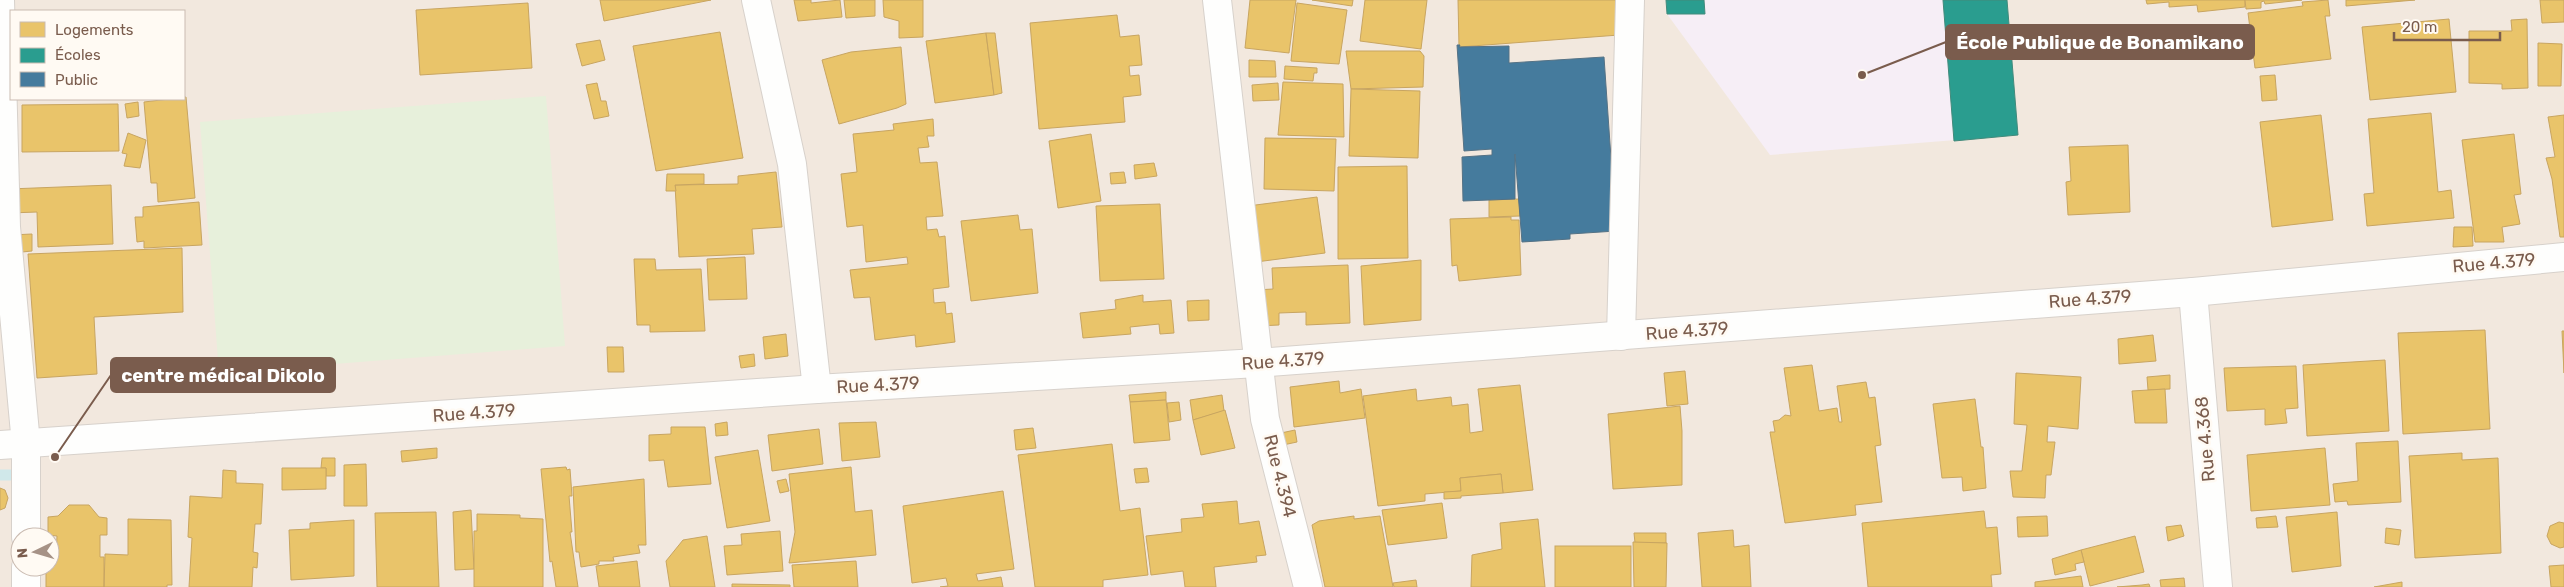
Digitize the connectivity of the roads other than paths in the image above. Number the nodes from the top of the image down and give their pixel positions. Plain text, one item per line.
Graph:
1 (0, 0) edge
2 (756, 0) edge
3 (1217, 0) edge
4 (1630, 0) edge
5 (2564, 257) edge
6 (2193, 292) junction
7 (1621, 336) junction
8 (1257, 363) junction
9 (817, 389) junction
10 (13, 444) edge
11 (25, 527) edge
12 (1308, 587) edge
13 (2218, 587) edge

1 - 10 street
2 - 9 street
3 - 8 street, Rue 4.394
4 - 7 street
5 - 6 street, Rue 4.379
6 - 7 street, Rue 4.379
6 - 13 street, Rue 4.368
7 - 8 street, Rue 4.379
8 - 9 street, Rue 4.379
8 - 12 street, Rue 4.394
9 - 10 street, Rue 4.379
10 - 11 street

